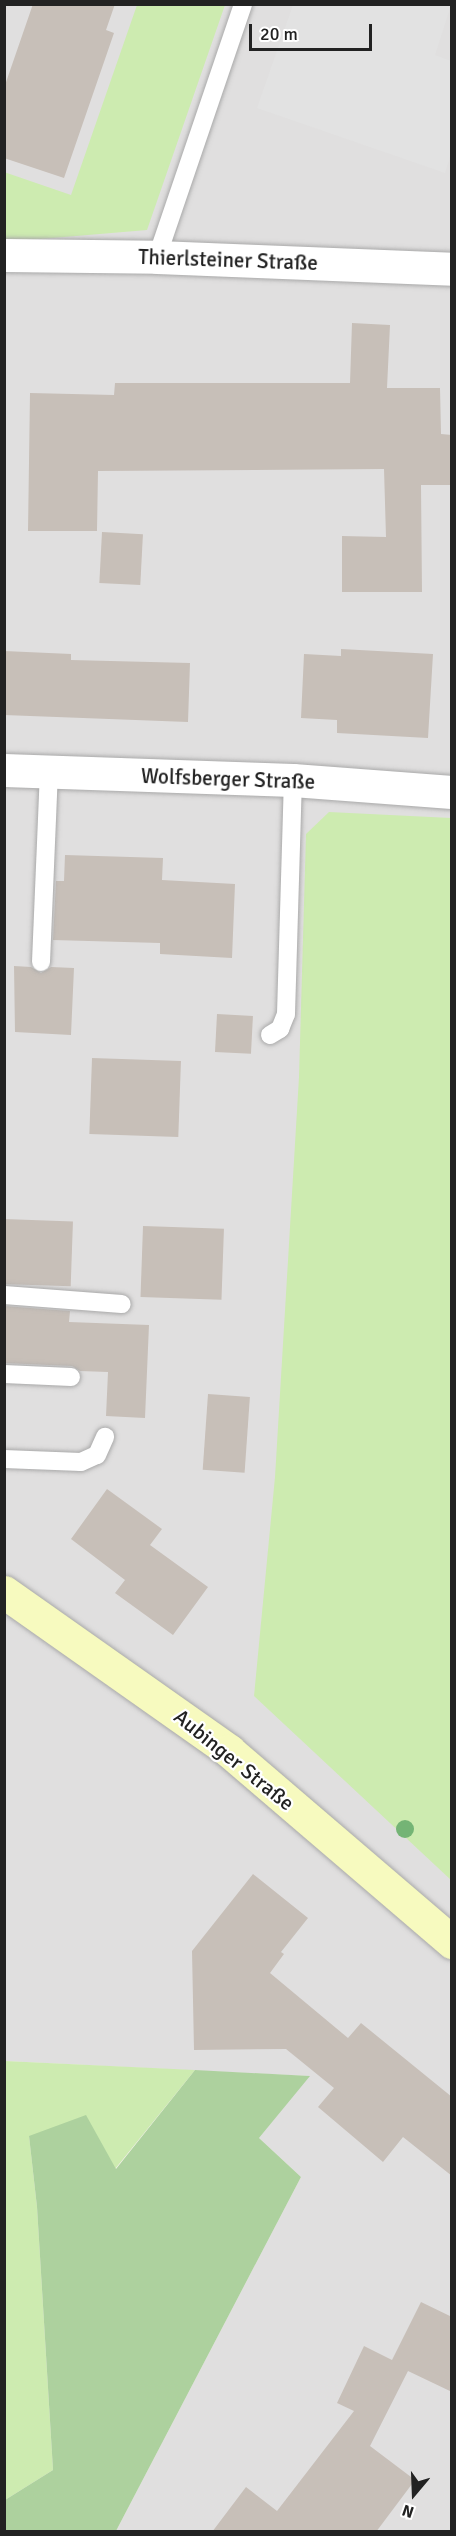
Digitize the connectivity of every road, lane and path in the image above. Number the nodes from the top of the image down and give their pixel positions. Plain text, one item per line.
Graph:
1 (243, 4) edge
2 (4, 255) edge
3 (157, 257) junction
4 (452, 269) edge
5 (4, 770) edge
6 (49, 772) junction
7 (293, 780) junction
8 (452, 792) edge
9 (41, 963) dead end
10 (270, 1035) dead end
11 (4, 1295) edge
12 (122, 1304) dead end
13 (4, 1374) edge
14 (71, 1377) dead end
15 (105, 1437) dead end
16 (4, 1460) edge
17 (4, 1592) edge
18 (452, 1942) edge

1 - 3 lane
2 - 3 street, Thierlsteiner Straße
3 - 4 street, Thierlsteiner Straße
5 - 6 street, Wolfsberger Straße
6 - 7 street, Wolfsberger Straße
6 - 9 lane
7 - 8 street, Wolfsberger Straße
7 - 10 lane
11 - 12 lane
13 - 14 lane
15 - 16 lane
17 - 18 main road, Aubinger Straße

